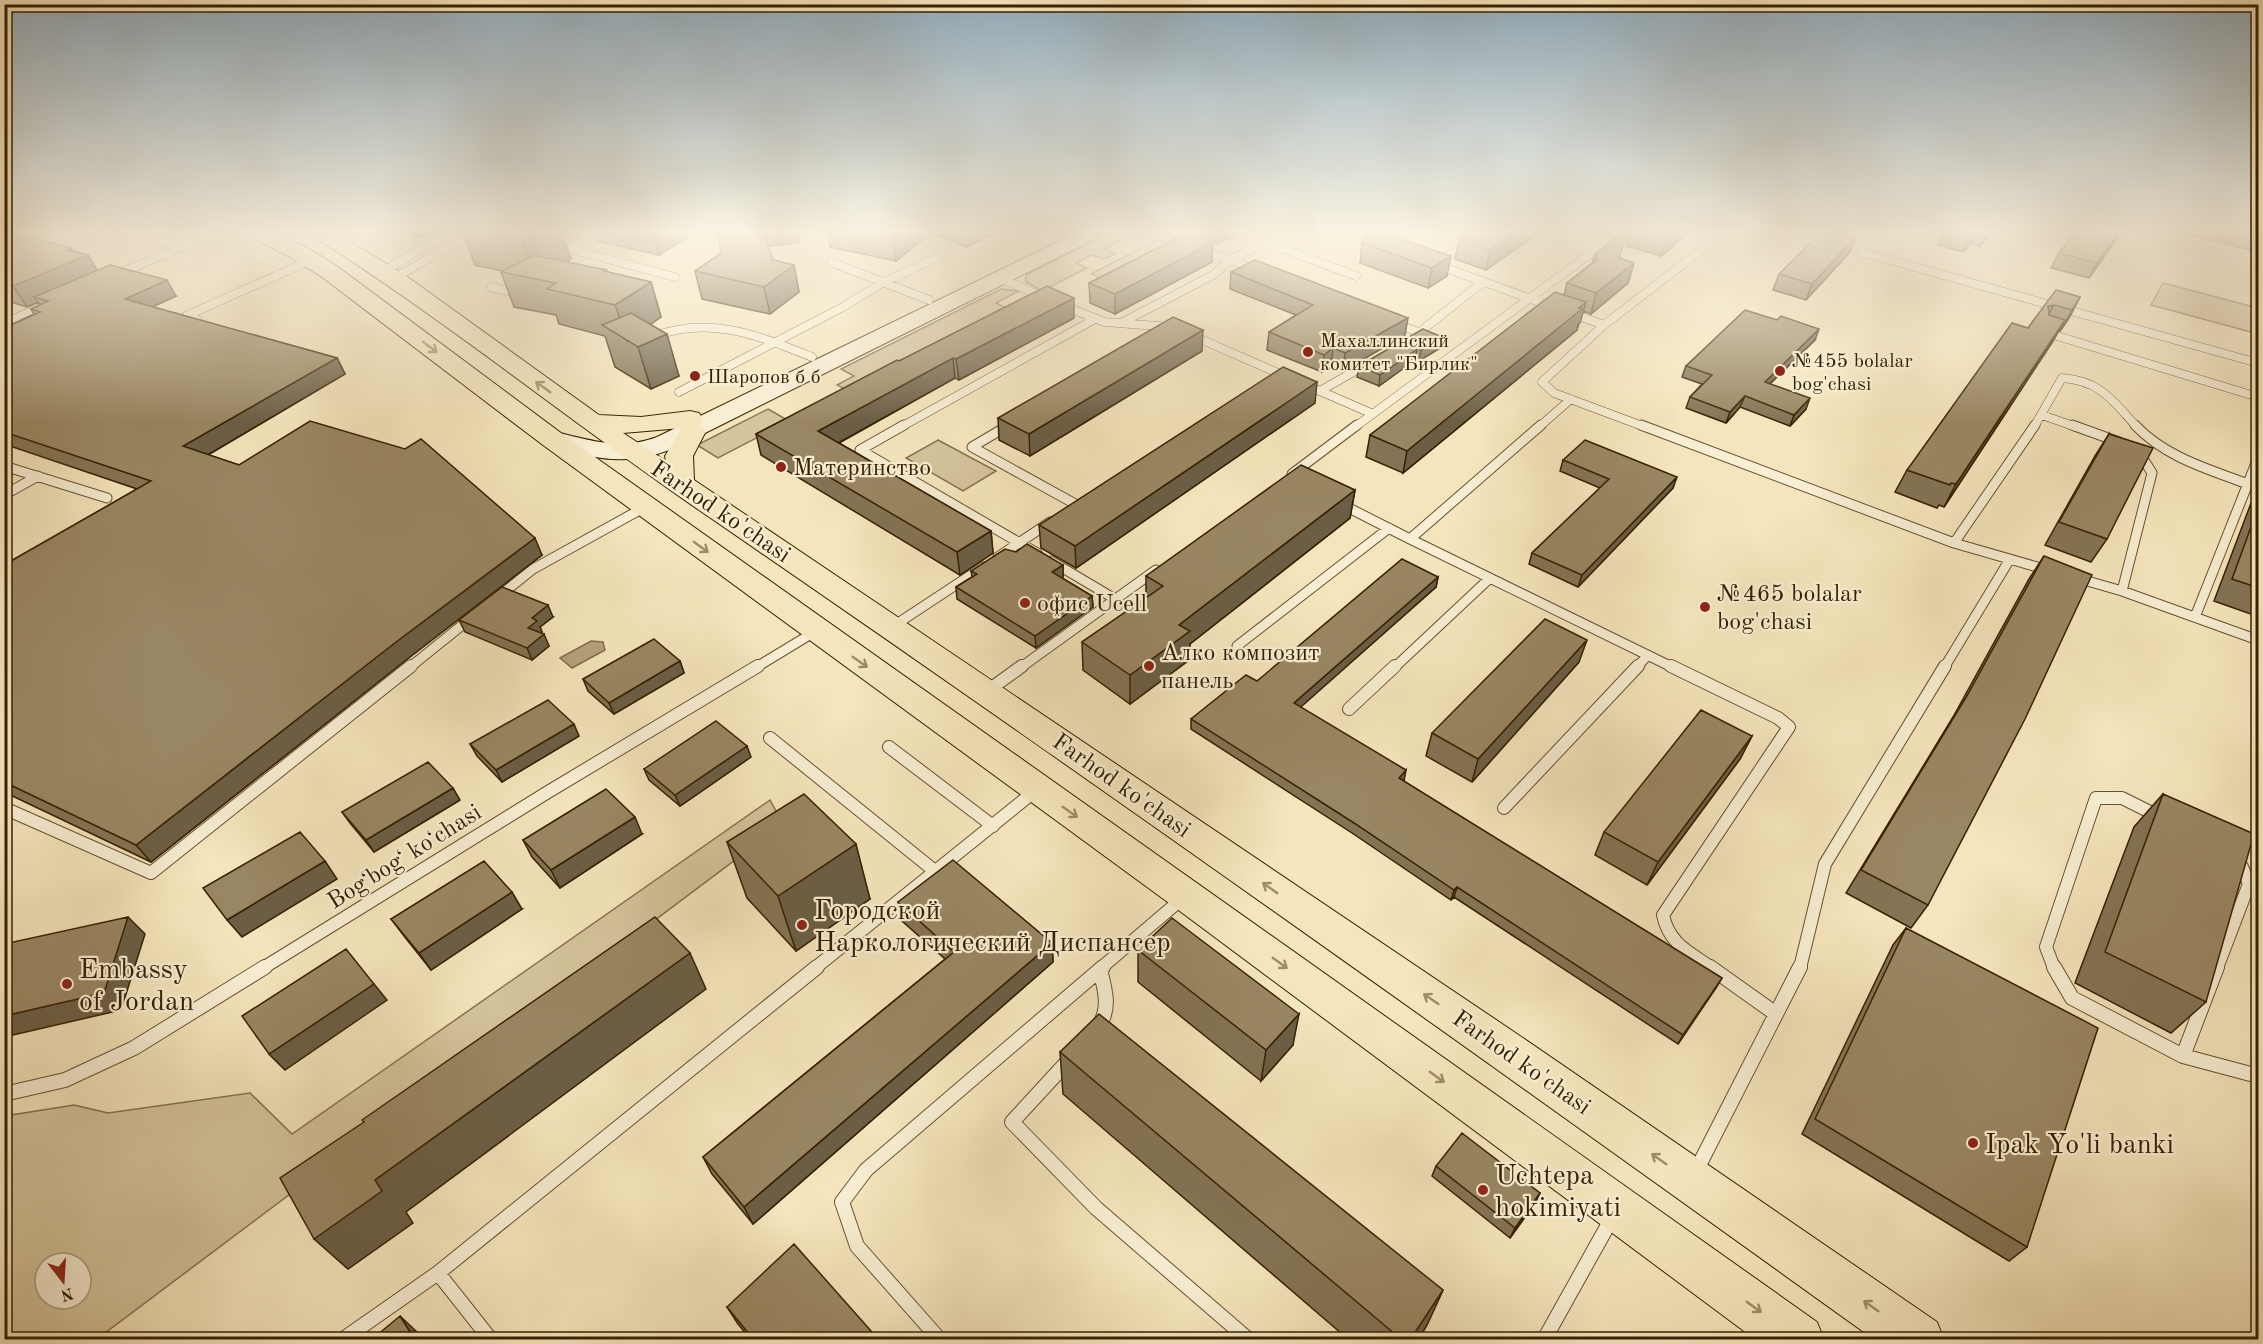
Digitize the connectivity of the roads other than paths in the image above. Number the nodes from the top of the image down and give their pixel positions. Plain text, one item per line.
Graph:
1 (229, 297) edge
2 (360, 297) edge
3 (420, 297) edge
4 (860, 297) edge
5 (921, 297) edge
6 (936, 297) edge
7 (961, 297) edge
8 (1042, 297) edge
9 (1171, 297) edge
10 (1466, 297) edge
11 (1524, 297) edge
12 (1642, 297) edge
13 (2022, 297) edge
14 (1528, 298) junction
15 (929, 300) junction
16 (48, 304) edge
17 (1094, 320) junction
18 (1389, 321) edge
19 (207, 322) edge
20 (4, 323) edge
21 (1121, 323) junction
22 (1604, 326) junction
23 (1174, 328) junction
24 (2041, 331) edge
25 (1421, 333) junction
26 (1164, 334) edge
27 (647, 339) edge
28 (1411, 339) edge
29 (776, 343) junction
30 (1380, 356) edge
31 (812, 357) junction
32 (2259, 363) edge
33 (1280, 374) junction
34 (1270, 380) edge
35 (1320, 391) junction
36 (679, 392) dead end
37 (2259, 397) edge
38 (1571, 399) junction
39 (1373, 414) junction
40 (2042, 415) junction
41 (1023, 417) edge
42 (590, 421) junction
43 (692, 425) junction
44 (552, 439) junction
45 (634, 452) junction
46 (2259, 458) edge
47 (4, 466) edge
48 (38, 476) junction
49 (1288, 477) junction
50 (1299, 482) edge
51 (680, 484) junction
52 (1279, 484) edge
53 (2248, 484) junction
54 (4, 495) edge
55 (1329, 497) edge
56 (107, 498) dead end
57 (1086, 499) edge
58 (635, 500) junction
59 (1077, 505) junction
60 (1067, 511) edge
61 (1058, 518) edge
62 (1389, 528) junction
63 (1410, 538) junction
64 (1019, 543) junction
65 (1954, 543) junction
66 (2010, 559) junction
67 (1163, 565) edge
68 (1490, 578) junction
69 (2122, 591) junction
70 (1115, 599) junction
71 (486, 606) edge
72 (477, 613) edge
73 (2195, 617) junction
74 (892, 627) junction
75 (817, 631) junction
76 (2259, 640) edge
77 (1237, 646) dead end
78 (1648, 655) junction
79 (986, 692) junction
80 (1349, 709) dead end
81 (770, 738) dead end
82 (889, 747) dead end
83 (1038, 789) junction
84 (4, 808) edge
85 (1504, 808) dead end
86 (2170, 822) edge
87 (993, 826) junction
88 (2230, 855) edge
89 (936, 872) junction
90 (1187, 895) junction
91 (1100, 970) junction
92 (1776, 1014) junction
93 (2183, 1056) junction
94 (2259, 1076) edge
95 (4, 1094) edge
96 (1691, 1181) junction
97 (1618, 1207) junction
98 (438, 1273) junction
99 (342, 1340) edge
100 (491, 1340) edge
101 (940, 1340) edge
102 (1249, 1340) edge
103 (1544, 1340) edge
104 (1799, 1340) edge
105 (1919, 1340) edge

1 - 19 lane
2 -> 44 main road, Farhod ko'chasi
42 -> 3 main road, Farhod ko'chasi
4 - 29 lane
5 - 15 lane
6 - 15 main road
7 - 43 main road
8 - 17 lane
9 - 21 lane
10 - 25 lane
11 - 14 lane
12 - 22 lane
13 - 32 lane
14 - 22 lane
14 - 39 lane
15 - 31 main road
16 - 20 lane
17 - 21 lane
17 - 64 lane
18 - 25 lane
21 - 23 lane
22 - 38 lane
23 - 26 lane
23 - 33 lane
24 - 37 lane
25 - 28 lane
27 - 29 lane
29 - 31 lane
29 - 36 lane
30 - 35 lane
31 - 43 main road
33 - 34 lane
33 - 35 lane
35 - 39 lane
38 - 63 lane
38 - 65 lane
39 - 49 lane
40 - 53 lane
40 - 65 lane
40 - 69 lane
41 - 59 lane
42 - 43 main road
42 - 45 main road, Farhod ko'chasi
43 - 45 main road
43 - 51 main road
44 - 45 main road
44 - 58 main road, Farhod ko'chasi
45 - 51 main road, Farhod ko'chasi
45 - 58 main road
46 - 53 lane
47 - 48 lane
48 - 54 lane
48 - 56 lane
49 - 50 lane
49 - 52 lane
51 - 74 main road, Farhod ko'chasi
53 - 73 lane
55 - 62 lane
57 - 59 lane
58 - 71 lane
58 -> 75 main road, Farhod ko'chasi
59 - 60 lane
61 - 64 lane
62 - 63 lane
62 - 77 lane
63 - 68 lane
64 - 70 lane
64 - 74 lane
65 - 66 lane
66 - 69 lane
66 - 92 lane
67 - 70 lane
68 - 78 lane
68 - 80 lane
69 - 73 lane
70 - 79 lane
72 - 84 lane
73 - 76 lane
74 - 79 main road, Farhod ko'chasi
75 -> 83 main road, Farhod ko'chasi
75 - 95 lane, Bogʻbogʻ koʻchasi
78 - 85 lane
78 - 92 lane
96 -> 79 main road, Farhod ko'chasi
81 - 89 lane
82 - 87 lane
83 - 87 lane
83 -> 90 main road, Farhod ko'chasi
86 - 93 lane
87 - 89 lane
88 - 93 lane
89 - 98 lane
90 - 91 lane
90 -> 97 main road, Farhod ko'chasi
91 - 101 lane
91 - 102 lane
92 - 96 lane
93 - 94 lane
105 -> 96 main road, Farhod ko'chasi
97 - 103 lane
97 -> 104 main road, Farhod ko'chasi
98 - 99 lane
98 - 100 lane

